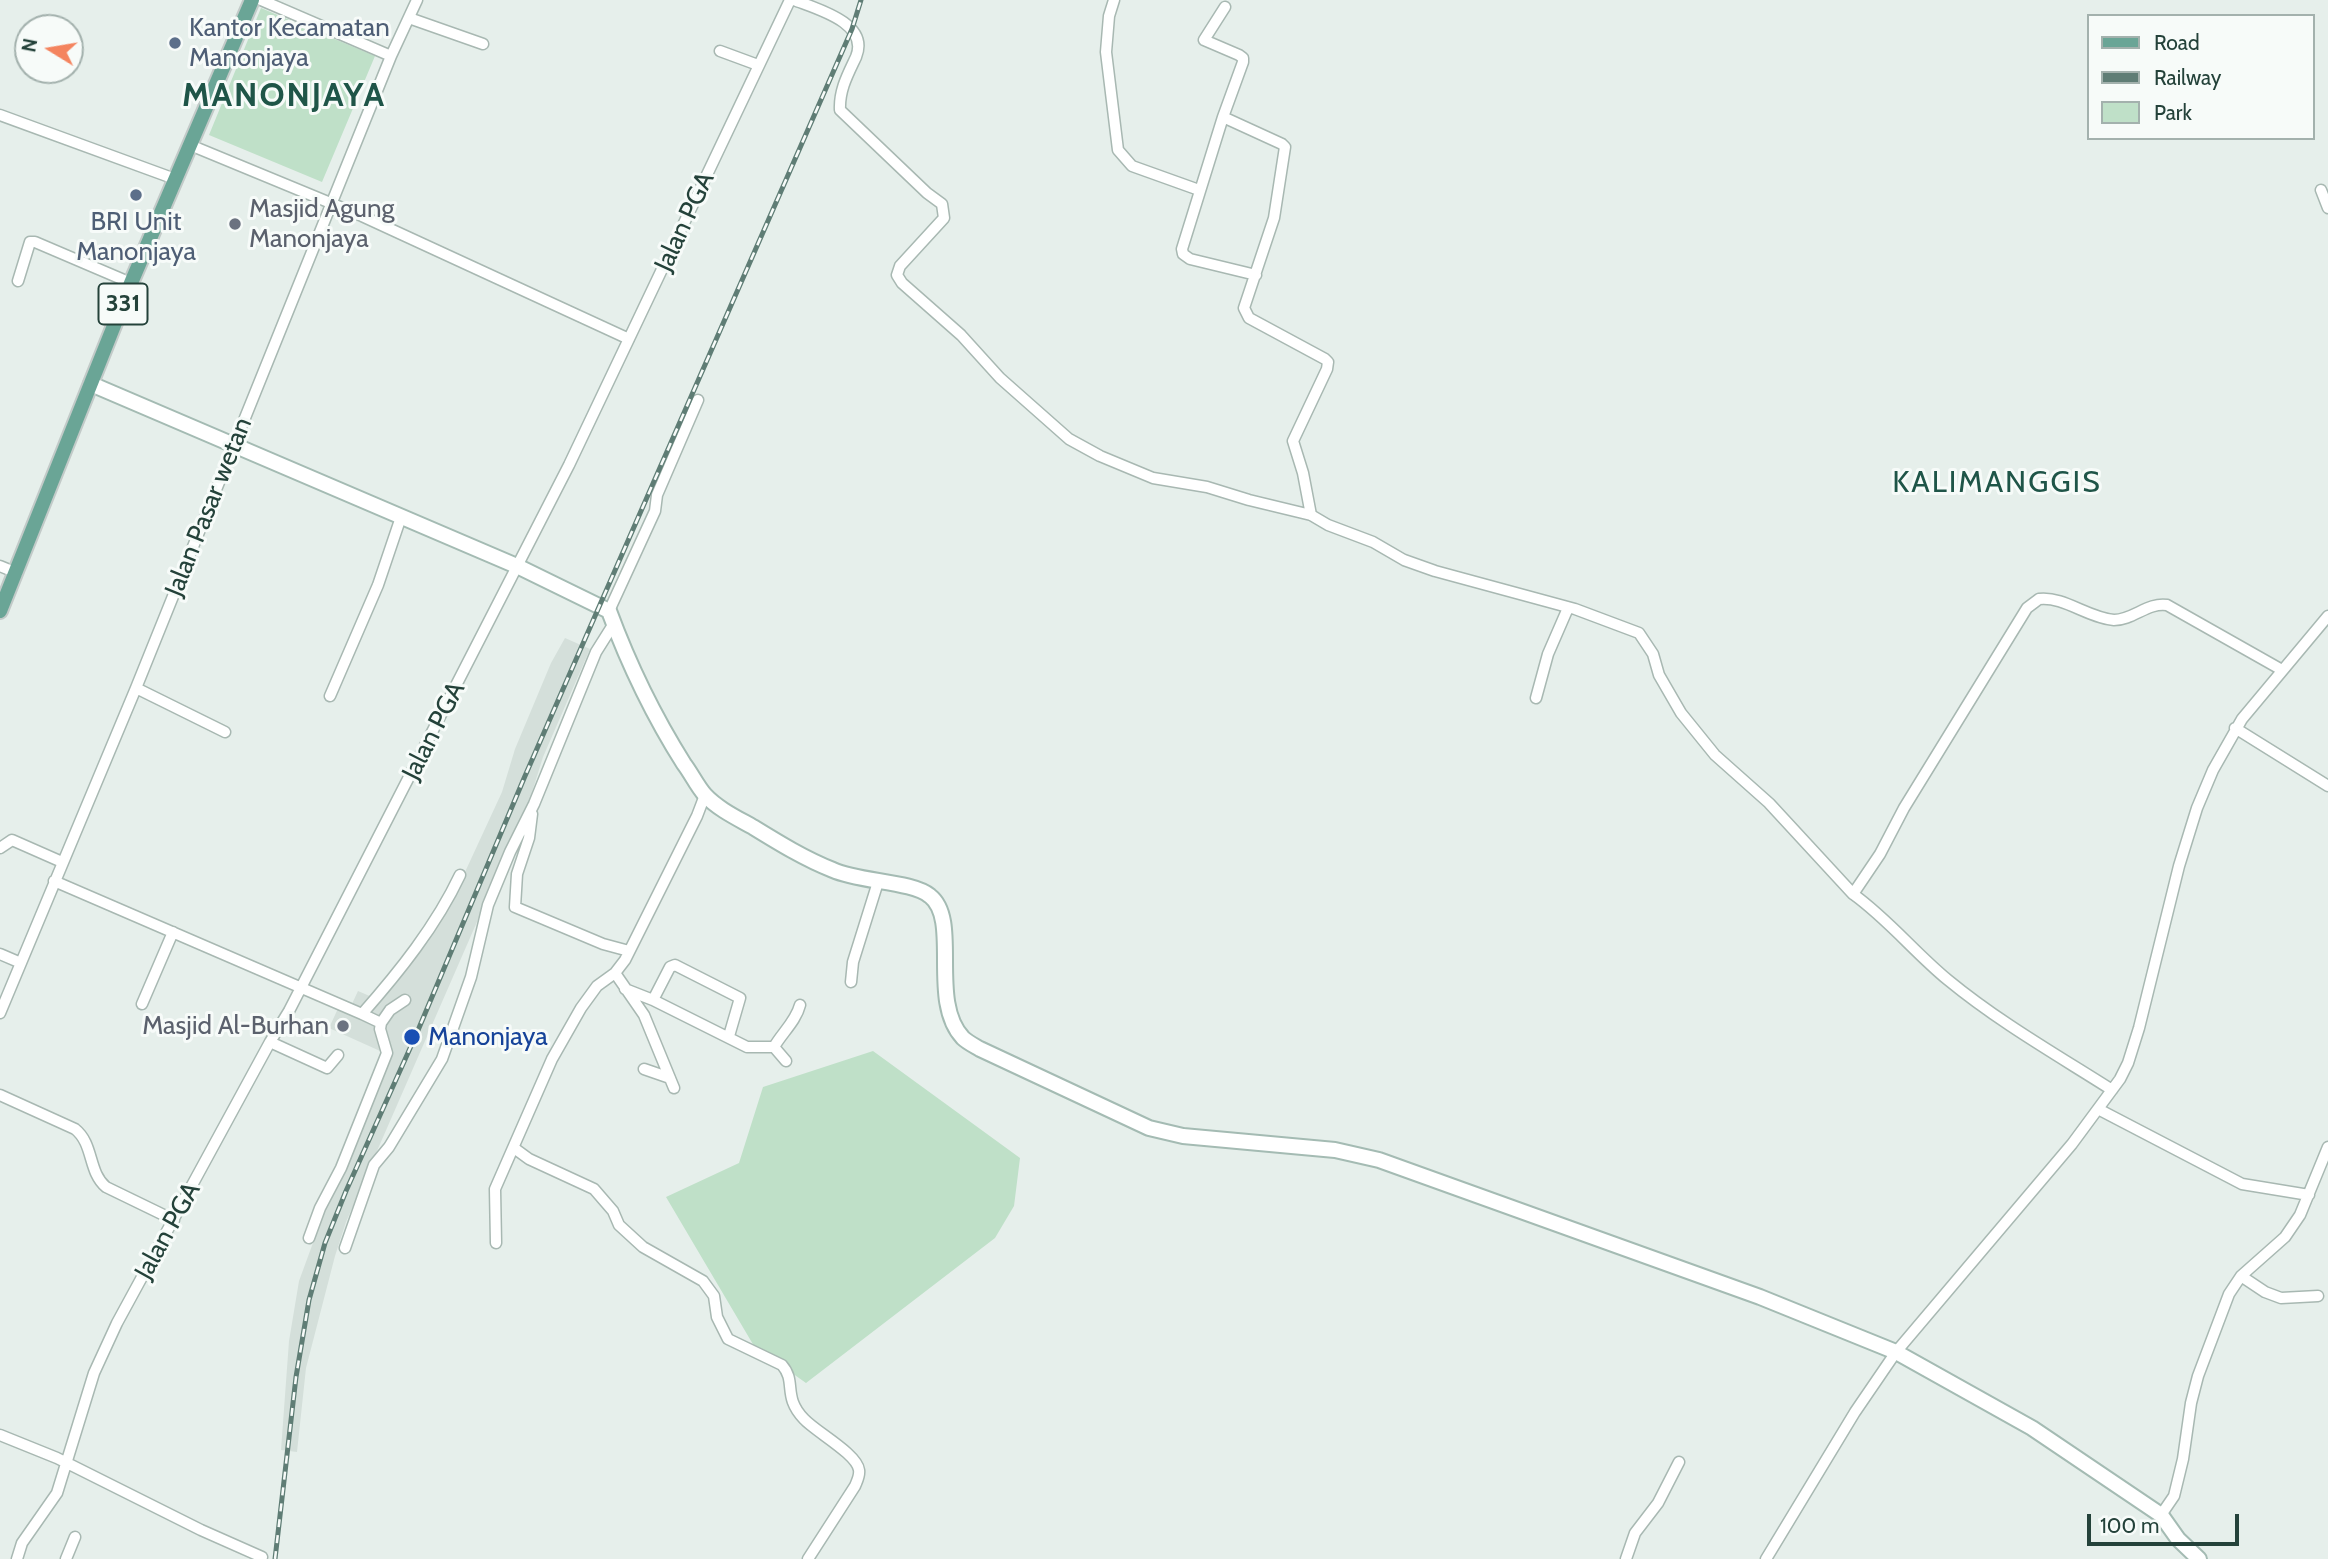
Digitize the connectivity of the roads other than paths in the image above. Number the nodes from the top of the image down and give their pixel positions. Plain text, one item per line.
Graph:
1 (252, 0) edge
2 (261, 0) edge
3 (417, 0) edge
4 (792, 0) edge
5 (1114, 0) edge
6 (1225, 6) dead end
7 (409, 18) junction
8 (483, 44) dead end
9 (720, 51) dead end
10 (391, 56) junction
11 (758, 65) junction
12 (0, 115) edge
13 (1223, 117) junction
14 (190, 145) junction
15 (175, 179) junction
16 (1199, 190) junction
17 (2321, 190) dead end
18 (331, 205) junction
19 (2328, 208) edge
20 (1256, 275) junction
21 (18, 281) dead end
22 (131, 283) junction
23 (629, 339) junction
24 (91, 384) junction
25 (698, 400) dead end
26 (233, 445) junction
27 (1311, 515) junction
28 (401, 517) junction
29 (0, 566) edge
30 (519, 567) junction
31 (17, 573) junction
32 (1568, 608) junction
33 (0, 611) edge
34 (2328, 616) edge
35 (611, 618) junction
36 (2282, 670) junction
37 (136, 688) junction
38 (330, 696) dead end
39 (1536, 698) dead end
40 (225, 732) dead end
41 (2243, 734) junction
42 (2328, 786) edge
43 (705, 795) junction
44 (534, 803) junction
45 (0, 848) edge
46 (62, 862) junction
47 (460, 875) dead end
48 (54, 881) junction
49 (878, 883) junction
50 (1853, 894) junction
51 (173, 932) junction
52 (629, 951) junction
53 (0, 954) edge
54 (21, 962) junction
55 (615, 973) junction
56 (851, 982) dead end
57 (301, 988) junction
58 (625, 989) junction
59 (405, 1000) dead end
60 (653, 1000) junction
61 (142, 1004) dead end
62 (800, 1005) dead end
63 (0, 1013) edge
64 (362, 1014) junction
65 (382, 1024) junction
66 (729, 1036) junction
67 (270, 1042) junction
68 (774, 1047) junction
69 (338, 1055) dead end
70 (786, 1061) dead end
71 (644, 1069) dead end
72 (2112, 1090) junction
73 (0, 1095) edge
74 (2098, 1109) junction
75 (2328, 1147) edge
76 (514, 1148) junction
77 (2309, 1195) junction
78 (174, 1220) junction
79 (309, 1238) dead end
80 (496, 1243) dead end
81 (345, 1248) dead end
82 (2241, 1276) junction
83 (2318, 1296) dead end
84 (1896, 1352) junction
85 (0, 1435) edge
86 (68, 1458) junction
87 (1679, 1462) dead end
88 (2161, 1515) junction
89 (75, 1537) dead end
90 (262, 1557) dead end
91 (17, 1559) edge
92 (66, 1559) edge
93 (807, 1559) edge
94 (1626, 1559) edge
95 (1766, 1559) edge
96 (2199, 1559) edge

1 - 14 main road, 331
2 - 10 street
3 - 7 street, Jalan Pasar wetan
4 - 11 street, Jalan PGA
4 - 27 street
5 - 16 street
6 - 13 street
7 - 8 street
7 - 10 street, Jalan Pasar wetan
9 - 11 street
10 - 18 street, Jalan Pasar wetan
11 - 23 street, Jalan PGA
12 - 15 street
13 - 16 street
13 - 20 street
14 - 15 main road, 331
14 - 18 street
15 - 22 main road, 331
16 - 20 street
17 - 19 street
18 - 23 street
18 - 26 street, Jalan Pasar wetan
20 - 27 street
21 - 22 street
22 - 24 main road, 331
23 - 30 street, Jalan PGA
24 - 26 main road
24 - 31 main road, 331
25 - 35 street
26 - 28 main road
26 - 37 street, Jalan Pasar wetan
27 - 32 street
28 - 30 main road
28 - 38 street
29 - 31 street
30 - 35 main road
30 - 57 street, Jalan PGA
31 - 33 main road, 331
32 - 39 street
32 - 50 street
34 - 36 street
35 - 43 main road
35 - 44 street
36 - 41 street
36 - 50 street
37 - 40 street
37 - 46 street, Jalan Pasar wetan
41 - 42 street
41 - 72 street
43 - 49 main road
43 - 52 street
44 - 52 street
44 - 81 street
45 - 46 street
46 - 48 street, Jalan Pasar wetan
47 - 64 street
48 - 51 street
48 - 54 street, Jalan Pasar wetan
49 - 56 street
49 - 84 main road
50 - 72 street
51 - 57 street
51 - 61 street
52 - 55 street
53 - 54 street
54 - 63 street, Jalan Pasar wetan
55 - 58 street
55 - 76 street
57 - 64 street
57 - 67 street, Jalan PGA
58 - 60 street
58 - 71 street
59 - 65 street
60 - 66 street
60 - 66 street
62 - 68 street
64 - 65 street
65 - 79 street
66 - 68 street
67 - 69 street
67 - 78 street, Jalan PGA
68 - 70 street
72 - 74 street
73 - 78 street
74 - 77 street
74 - 84 street
75 - 77 street
76 - 80 street
76 - 93 street
77 - 82 street
78 - 86 street, Jalan PGA
82 - 83 street
82 - 88 street
84 - 88 main road
84 - 95 street
85 - 86 street
86 - 90 street
86 - 91 street, Jalan PGA
87 - 94 street
88 - 96 main road
89 - 92 street

